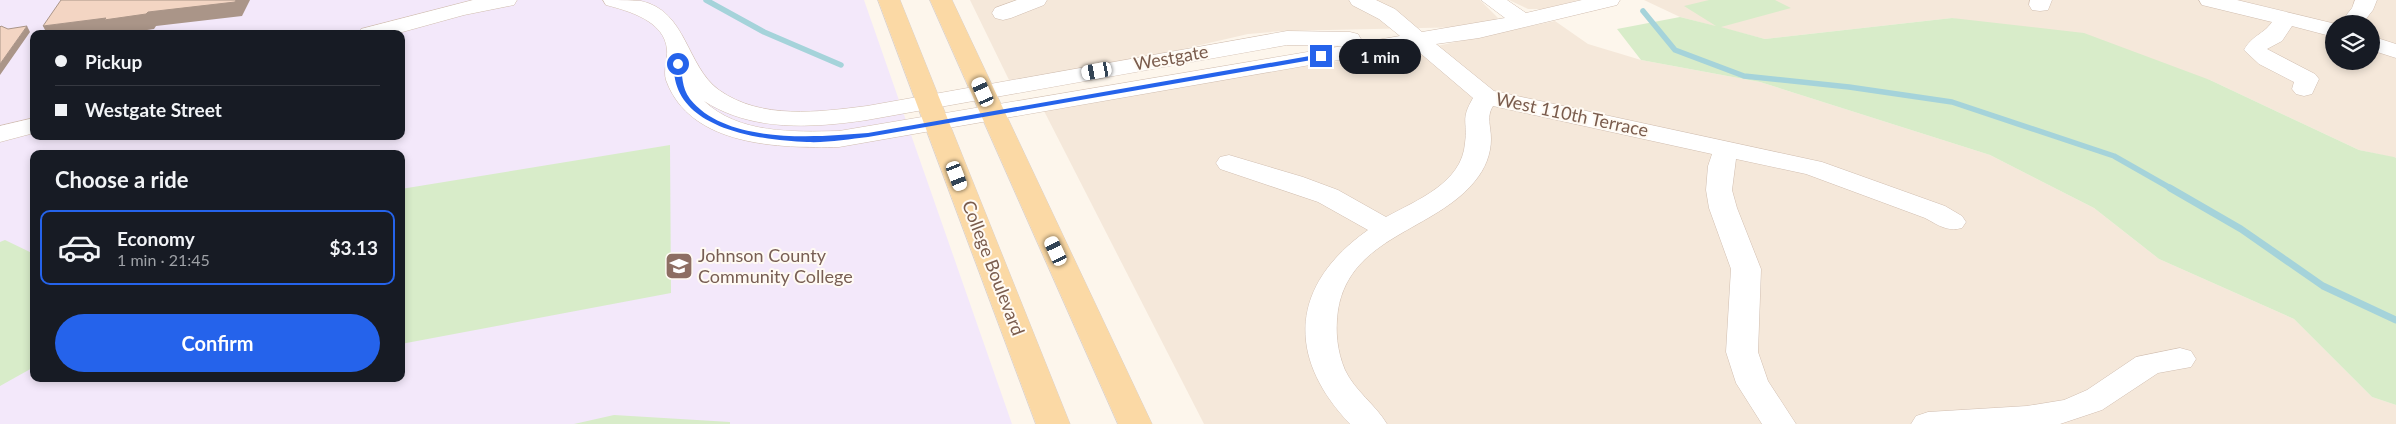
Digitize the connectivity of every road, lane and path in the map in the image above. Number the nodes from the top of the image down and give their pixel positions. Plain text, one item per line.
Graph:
1 (506, 0) edge
2 (614, 0) edge
3 (889, 0) edge
4 (941, 0) edge
5 (1036, 0) edge
6 (1360, 0) edge
7 (1492, 0) edge
8 (1609, 0) edge
9 (2210, 0) edge
10 (2366, 0) edge
11 (1003, 13) dead end
12 (2358, 15) edge
13 (2286, 18) junction
14 (1522, 20) junction
15 (2325, 28) edge
16 (384, 30) edge
17 (1416, 40) junction
18 (2380, 46) edge
19 (2396, 51) edge
20 (2304, 89) dead end
21 (1486, 97) junction
22 (988, 103) junction
23 (932, 113) junction
24 (30, 126) edge
25 (0, 134) edge
26 (1726, 150) junction
27 (1229, 163) dead end
28 (1952, 222) dead end
29 (1387, 229) junction
30 (2180, 359) dead end
31 (1053, 424) edge
32 (1135, 424) edge
33 (1370, 424) edge
34 (1779, 424) edge
35 (1928, 424) edge

1 - 16 street
2 - 23 street
3 - 23 main road, College Boulevard
4 - 22 main road
5 - 11 street
6 - 17 street, West 110th Terrace
7 - 14 street
8 - 14 street
9 - 13 street
10 - 12 street
13 - 15 street
13 - 20 street
14 - 17 street
17 - 21 street, West 110th Terrace
17 - 22 street
18 - 19 street
21 - 26 street, West 110th Terrace
21 - 29 street
22 - 23 street
22 - 32 main road
23 - 31 main road, College Boulevard
24 - 25 street
26 - 28 street, West 110th Terrace
26 - 34 street
27 - 29 street
29 - 33 street
30 - 35 street

